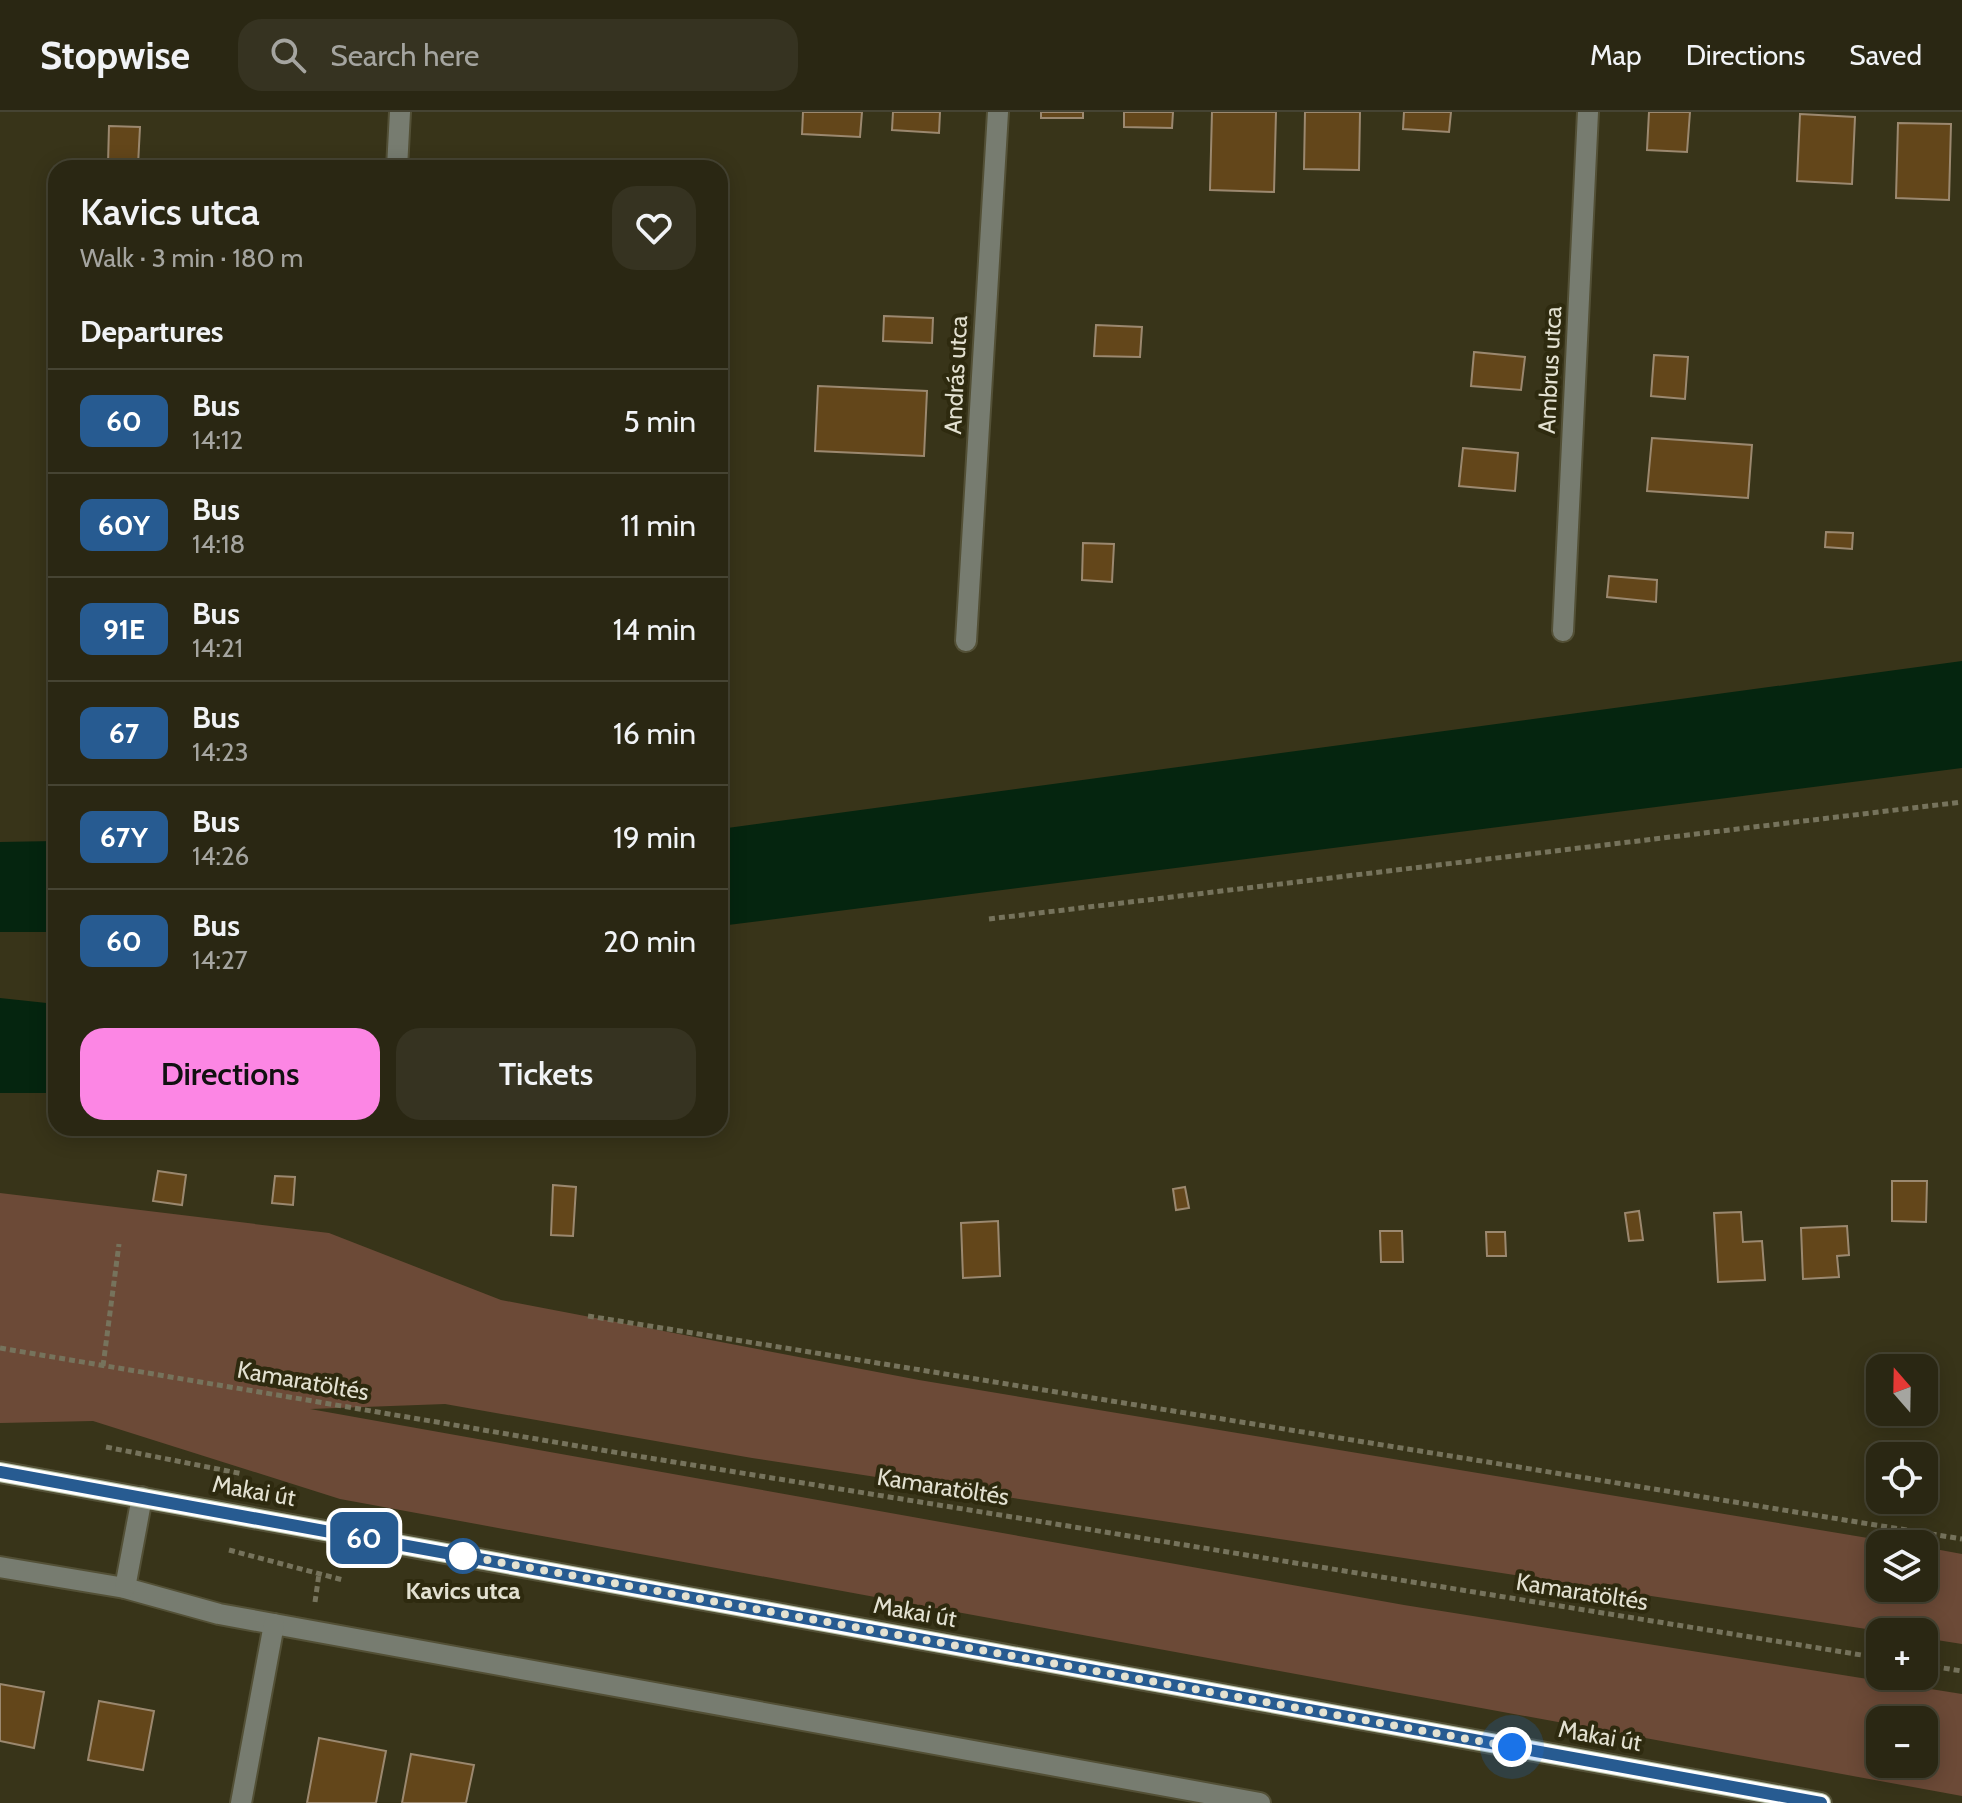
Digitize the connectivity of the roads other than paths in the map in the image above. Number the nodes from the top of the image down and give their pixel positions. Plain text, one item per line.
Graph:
1 (400, 112) edge
2 (998, 112) edge
3 (1588, 112) edge
4 (397, 160) edge
5 (1563, 631) dead end
6 (966, 641) dead end
7 (0, 1472) edge
8 (142, 1497) junction
9 (0, 1567) edge
10 (125, 1588) junction
11 (274, 1624) junction
12 (241, 1803) edge
13 (1260, 1803) edge
14 (1821, 1803) edge

1 - 4 street
2 - 6 street, András utca
3 - 5 street, Ambrus utca
7 - 8 main road, Makai út
8 - 10 street
8 - 14 main road, Makai út
9 - 10 street
10 - 11 street
11 - 12 street
11 - 13 street

